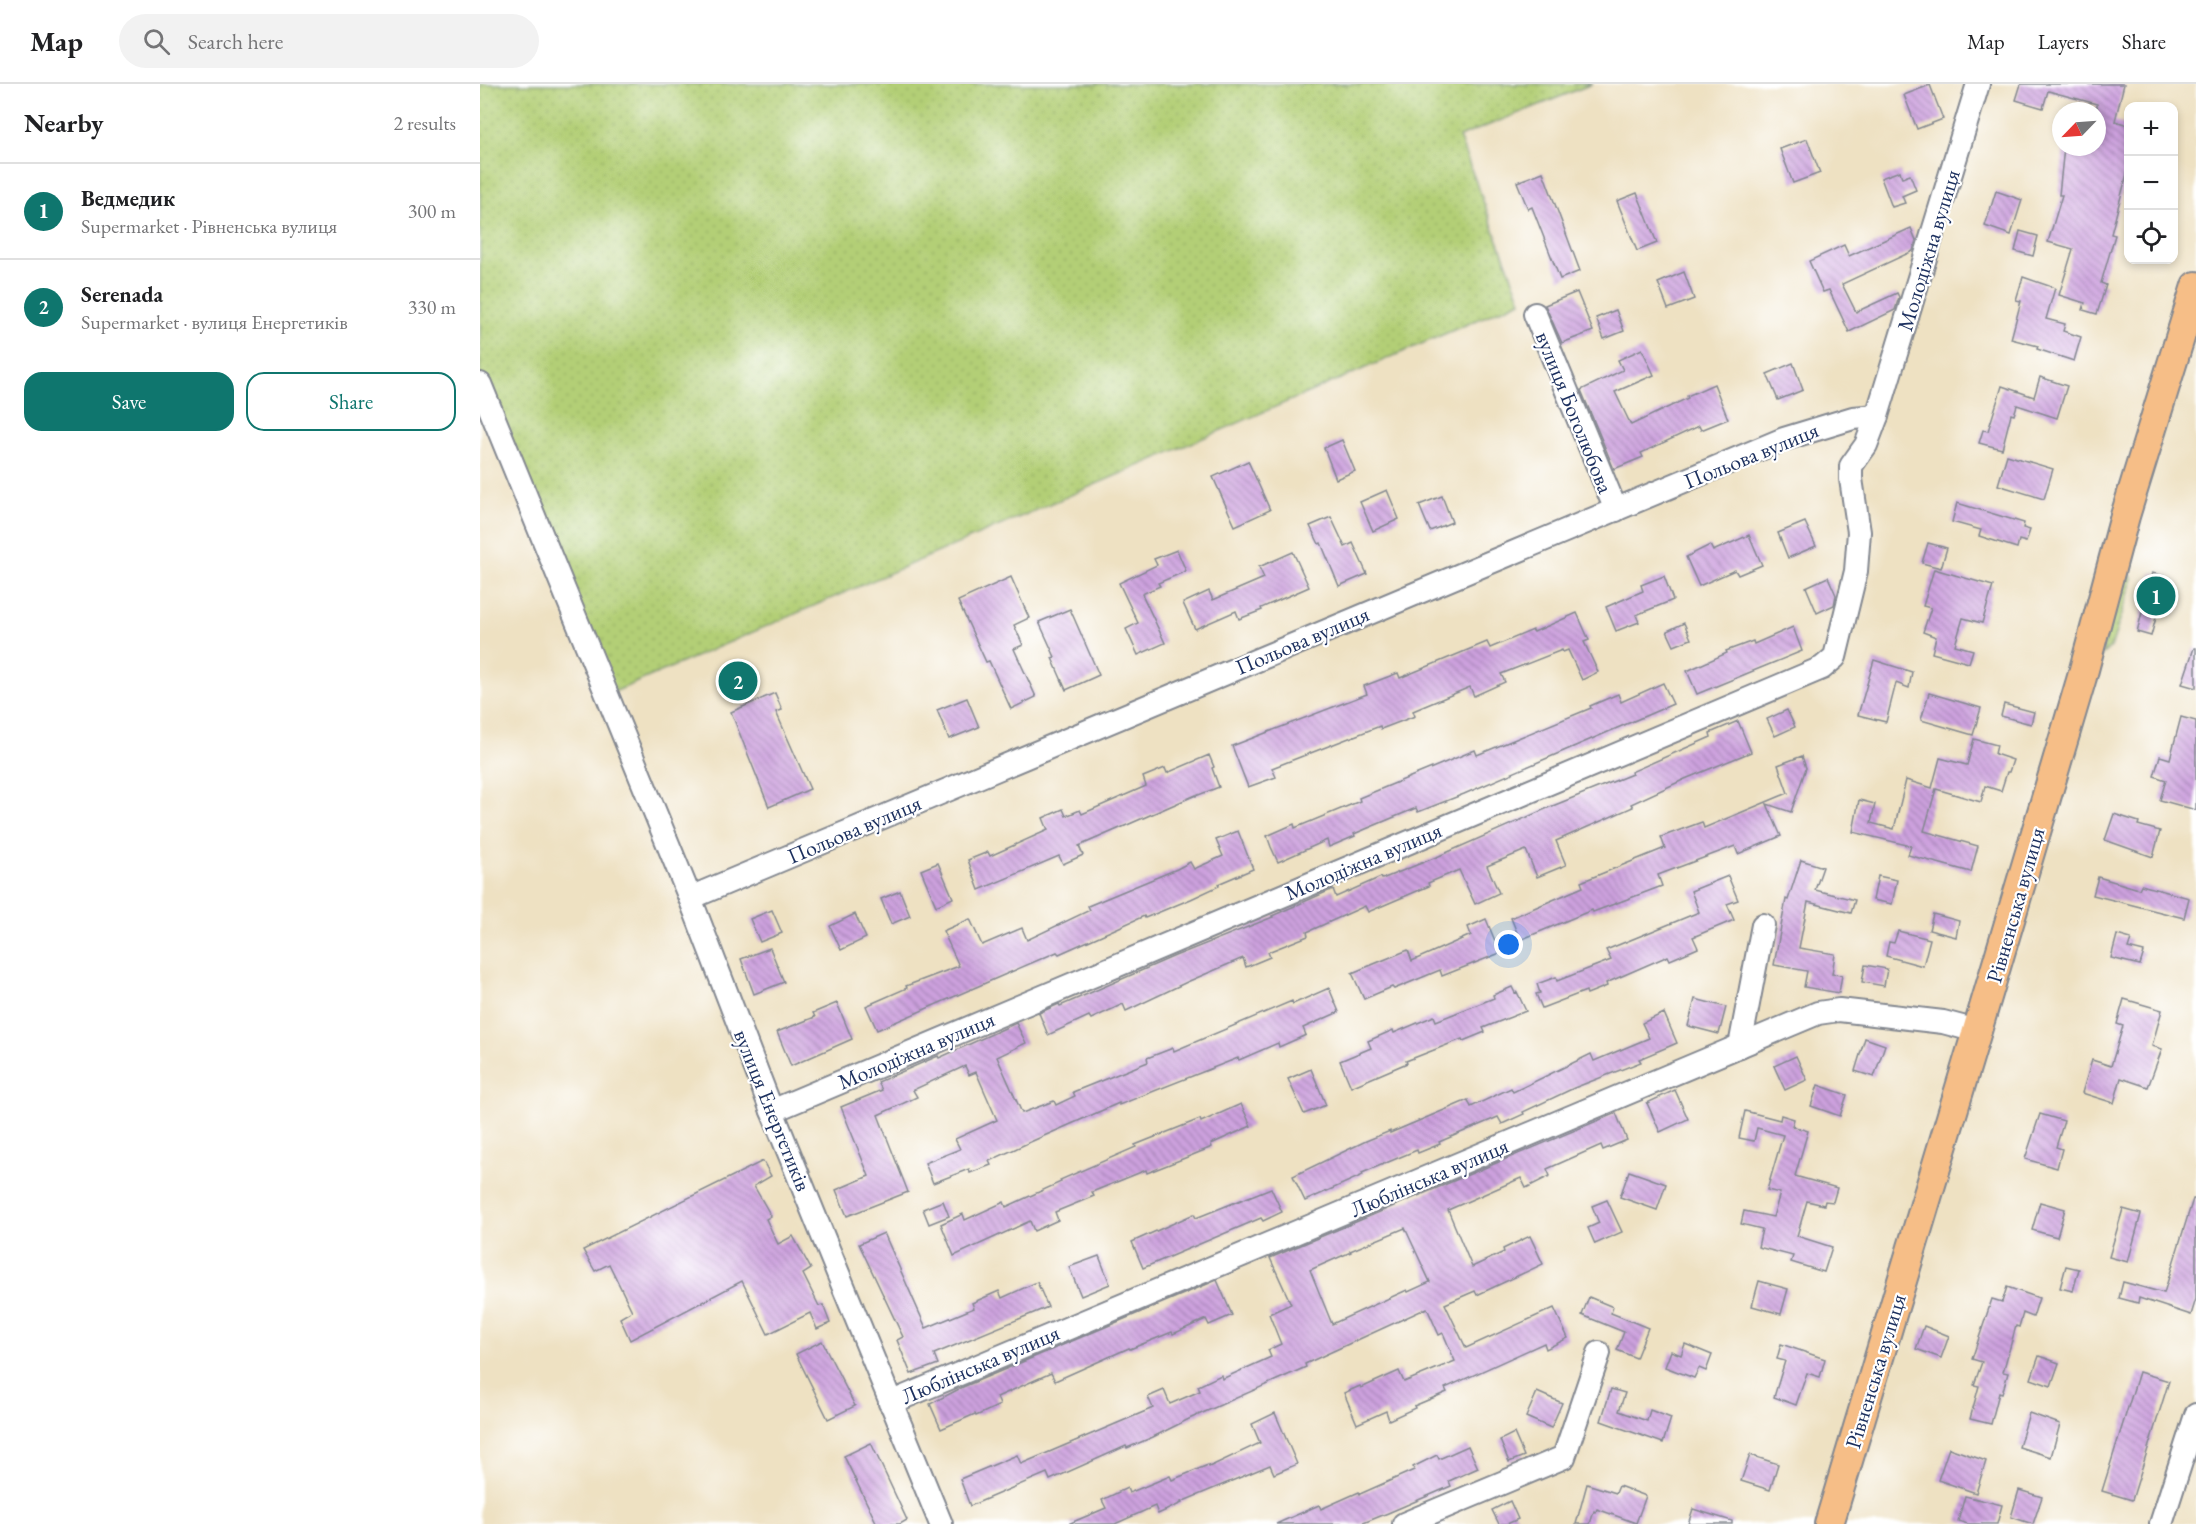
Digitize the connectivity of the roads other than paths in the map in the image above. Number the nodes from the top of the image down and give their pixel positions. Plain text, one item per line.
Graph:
1 (1978, 84) edge
2 (2196, 286) edge
3 (1535, 314) dead end
4 (480, 384) edge
5 (1876, 416) junction
6 (1616, 510) junction
7 (690, 898) junction
8 (1763, 926) dead end
9 (1977, 1031) junction
10 (1740, 1046) junction
11 (772, 1111) junction
12 (1599, 1353) dead end
13 (890, 1403) junction
14 (2196, 1415) edge
15 (941, 1524) edge
16 (1404, 1524) edge
17 (1829, 1524) edge
18 (2161, 1524) edge

1 - 5 street, Молодіжна вулиця
2 - 9 main road, Рівненська вулиця
3 - 6 street, вулиця Боголюбова
4 - 7 street, вулиця Енергетиків
5 - 6 street, Польова вулиця
5 - 11 street, Молодіжна вулиця
6 - 7 street, Польова вулиця
7 - 11 street, вулиця Енергетиків
8 - 10 street
9 - 10 street, Люблінська вулиця
9 - 17 main road, Рівненська вулиця
10 - 13 street, Люблінська вулиця
11 - 13 street, вулиця Енергетиків
12 - 16 street
13 - 15 street, вулиця Енергетиків
14 - 18 street

